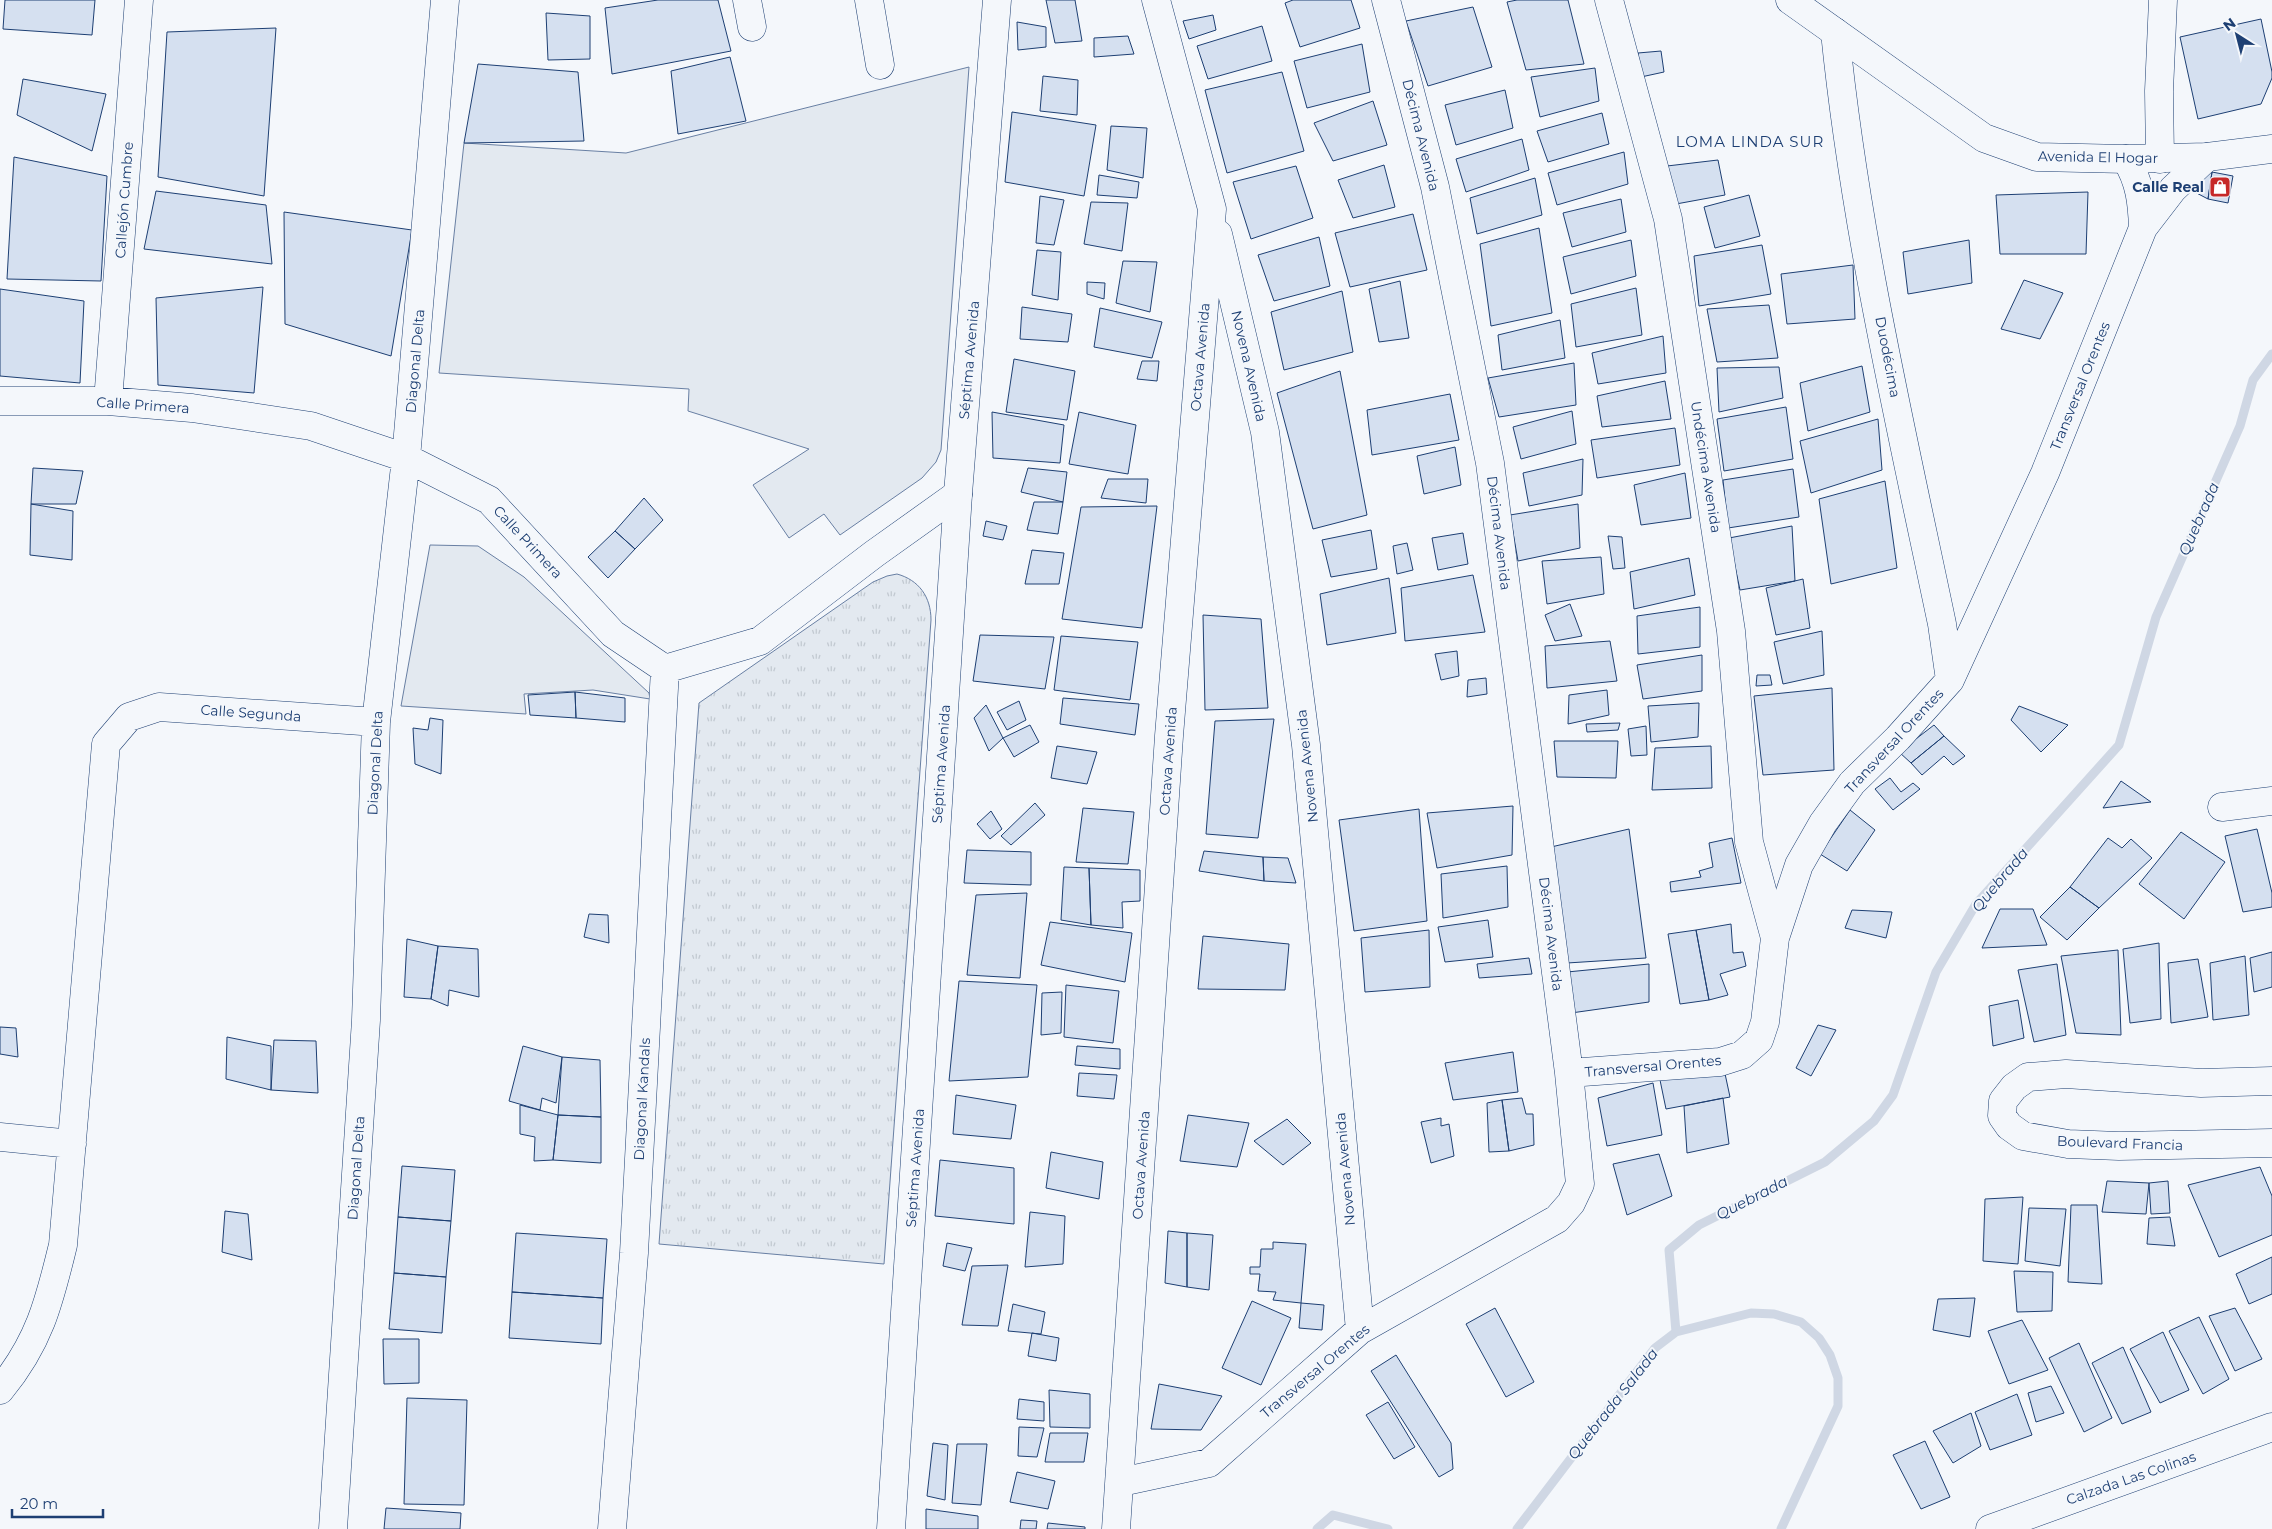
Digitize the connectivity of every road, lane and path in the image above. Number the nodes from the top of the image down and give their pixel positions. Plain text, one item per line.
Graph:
1 (139, 0) edge
2 (445, 0) edge
3 (747, 0) edge
4 (869, 0) edge
5 (997, 0) edge
6 (1156, 0) edge
7 (1386, 0) edge
8 (1609, 0) edge
9 (1790, 0) edge
10 (2163, 0) edge
11 (752, 27) dead end
12 (1835, 32) junction
13 (880, 65) dead end
14 (2272, 149) edge
15 (2207, 157) junction
16 (2126, 159) junction
17 (2160, 159) junction
18 (1212, 209) junction
19 (2143, 228) junction
20 (0, 401) edge
21 (108, 401) junction
22 (406, 458) junction
23 (958, 494) junction
24 (665, 669) junction
25 (1950, 680) junction
26 (376, 722) junction
27 (2272, 801) edge
28 (2222, 807) dead end
29 (1774, 938) junction
30 (1569, 1073) junction
31 (2272, 1081) edge
32 (0, 1136) edge
33 (2272, 1143) edge
34 (72, 1144) junction
35 (1360, 1330) junction
36 (0, 1390) edge
37 (2272, 1427) edge
38 (1121, 1482) junction
39 (333, 1529) edge
40 (612, 1529) edge
41 (891, 1529) edge
42 (1116, 1529) edge
43 (1990, 1529) edge

1 - 21 street, Callejón Cumbre
2 - 22 street, Diagonal Delta
3 - 11 street
4 - 13 street
5 - 23 street, Séptima Avenida
6 - 18 street, Octava Avenida
7 - 30 street, Décima Avenida
8 - 29 street, Undécima Avenida
9 - 12 street, Avenida El Hogar
10 - 17 street
12 - 16 street, Avenida El Hogar
12 - 25 street, Duodécima
14 - 15 street, Avenida El Hogar
15 - 17 street, Avenida El Hogar
15 - 19 street, Transversal Orentes
16 - 17 street, Avenida El Hogar
16 - 19 street, Transversal Orentes
18 - 35 street, Novena Avenida
18 - 38 street, Octava Avenida
19 - 25 street, Transversal Orentes
20 - 21 street, Calle Primera
21 - 22 street, Calle Primera
22 - 24 street, Calle Primera
22 - 26 street, Diagonal Delta
23 - 24 street
23 - 41 street, Séptima Avenida
24 - 40 street, Diagonal Kandals
25 - 29 street, Transversal Orentes
26 - 34 street, Calle Segunda
26 - 39 street, Diagonal Delta
27 - 28 street
29 - 30 street, Transversal Orentes
30 - 35 street, Transversal Orentes
31 - 33 street, Boulevard Francia
32 - 34 street
34 - 36 street
35 - 38 street, Transversal Orentes
37 - 43 street, Calzada Las Colinas
38 - 42 street, Octava Avenida

